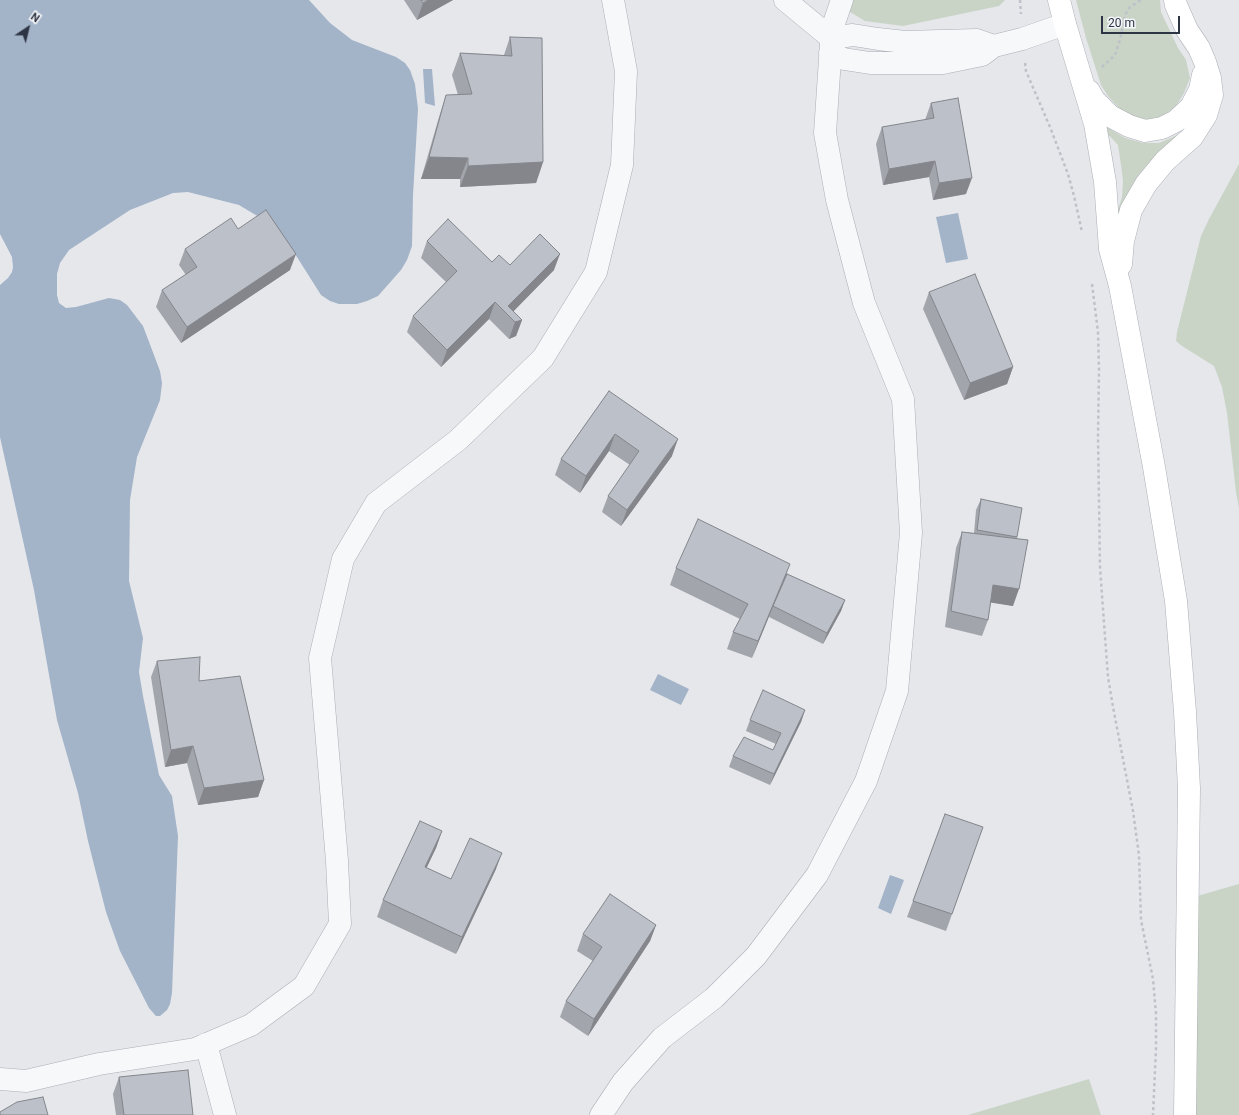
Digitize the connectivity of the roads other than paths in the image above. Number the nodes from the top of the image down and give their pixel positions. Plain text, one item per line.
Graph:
1 (613, 0) edge
2 (785, 0) edge
3 (842, 0) edge
4 (1059, 0) edge
5 (1176, 0) edge
6 (1065, 24) junction
7 (831, 46) junction
8 (1205, 62) junction
9 (1080, 74) junction
10 (1120, 286) junction
11 (206, 1044) junction
12 (0, 1079) edge
13 (224, 1115) edge
14 (601, 1115) edge
15 (1184, 1115) edge

1 - 11 street
2 - 7 street
3 - 7 street
4 - 6 main road
5 - 8 main road
6 - 7 street
6 - 9 main road
7 - 14 street
8 - 9 main road
8 - 10 main road
9 - 10 main road
10 - 15 main road
11 - 12 street
11 - 13 street

